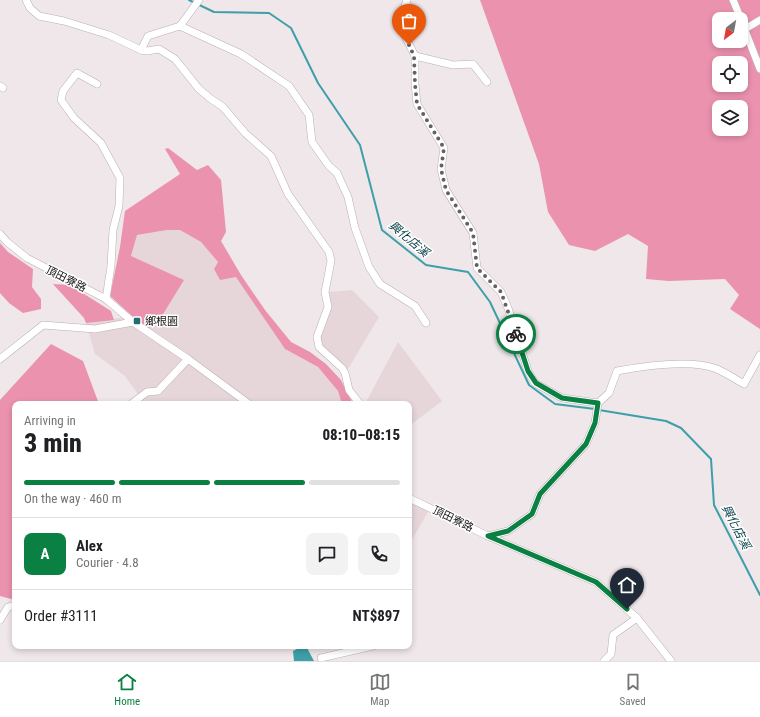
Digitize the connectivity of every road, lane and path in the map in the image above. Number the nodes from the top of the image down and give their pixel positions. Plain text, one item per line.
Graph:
1 (26, 0) edge
2 (199, 0) edge
3 (407, 0) edge
4 (733, 0) edge
5 (738, 12) edge
6 (760, 20) edge
7 (180, 26) junction
8 (748, 27) edge
9 (748, 37) edge
10 (141, 50) junction
11 (414, 56) junction
12 (760, 69) edge
13 (487, 82) dead end
14 (97, 84) dead end
15 (0, 234) edge
16 (106, 299) junction
17 (133, 322) junction
18 (426, 323) dead end
19 (760, 355) edge
20 (0, 359) edge
21 (188, 359) junction
22 (135, 401) edge
23 (245, 401) edge
24 (358, 401) edge
25 (598, 403) junction
26 (412, 499) edge
27 (488, 536) junction
28 (12, 606) edge
29 (637, 618) junction
30 (0, 620) edge
31 (360, 649) edge
32 (321, 658) dead end
33 (604, 661) edge
34 (670, 661) edge

1 - 10 street
2 - 7 street
3 - 11 street
4 - 5 street
6 - 8 street
7 - 10 street
7 - 18 street
9 - 12 street
10 - 24 street
11 - 13 street
11 - 25 street
14 - 16 street
15 - 16 street, 頂田寮路
16 - 17 street, 頂田寮路
17 - 20 street
17 - 21 street, 頂田寮路
19 - 25 street
21 - 22 street
21 - 23 street, 頂田寮路
25 - 27 street
26 - 27 street, 頂田寮路
27 - 29 street, 頂田寮路
28 - 30 street
29 - 33 street
29 - 34 street, 頂田寮路
31 - 32 street

